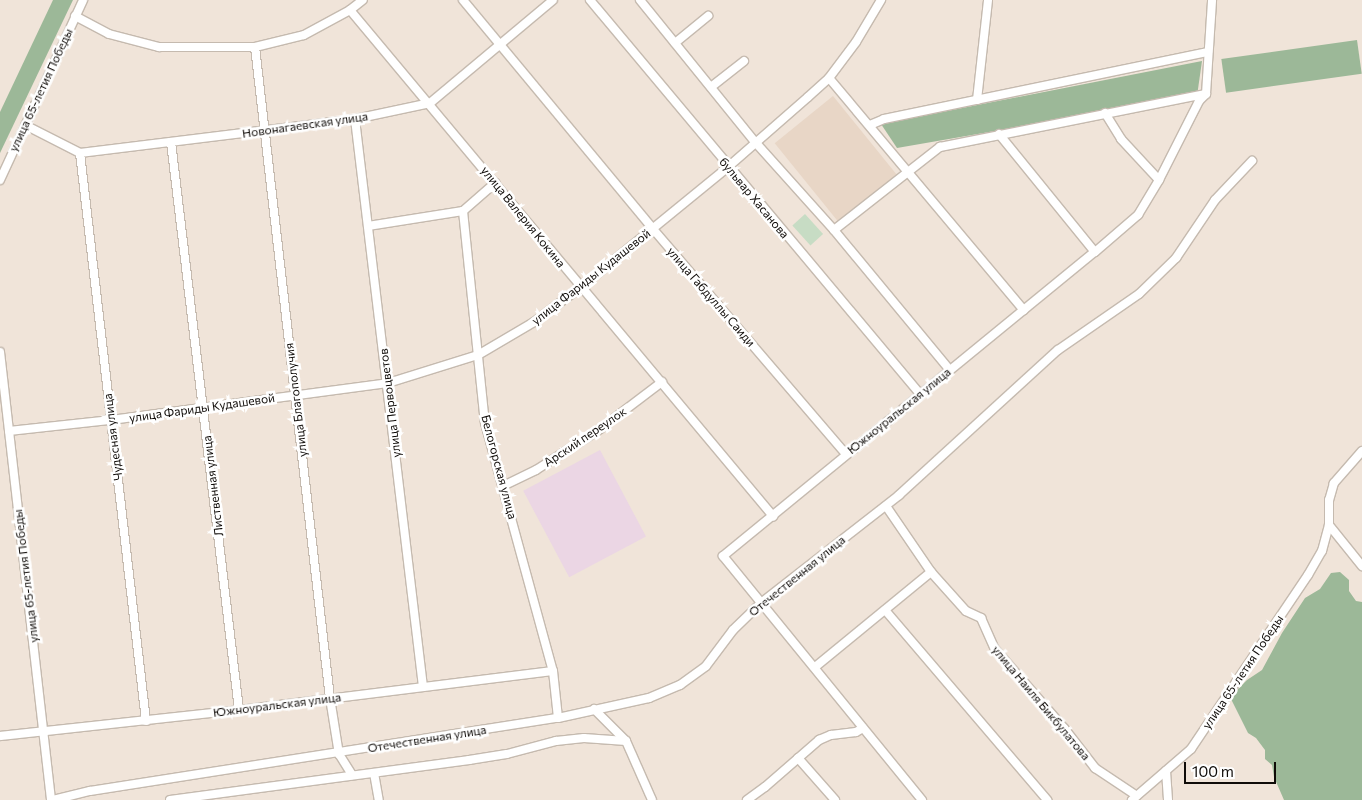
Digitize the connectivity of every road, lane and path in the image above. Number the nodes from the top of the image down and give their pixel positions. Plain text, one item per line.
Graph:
1 (83, 0) edge
2 (363, 0) edge
3 (463, 0) edge
4 (553, 0) edge
5 (590, 0) edge
6 (640, 0) edge
7 (881, 0) edge
8 (988, 0) edge
9 (1212, 0) edge
10 (350, 10) junction
11 (75, 16) junction
12 (708, 16) dead end
13 (675, 43) junction
14 (500, 45) junction
15 (255, 47) junction
16 (1208, 52) junction
17 (744, 61) dead end
18 (829, 78) junction
19 (712, 87) junction
20 (1206, 94) junction
21 (977, 100) junction
22 (430, 103) junction
23 (1105, 114) junction
24 (355, 120) junction
25 (25, 125) junction
26 (870, 125) junction
27 (265, 130) junction
28 (999, 134) junction
29 (171, 142) junction
30 (756, 143) junction
31 (80, 153) junction
32 (1252, 161) dead end
33 (728, 167) junction
34 (907, 170) junction
35 (0, 180) edge
36 (1159, 180) junction
37 (495, 183) junction
38 (463, 211) junction
39 (368, 226) junction
40 (653, 229) junction
41 (834, 230) junction
42 (1095, 252) junction
43 (581, 287) junction
44 (1024, 310) junction
45 (0, 352) edge
46 (478, 355) junction
47 (950, 370) junction
48 (662, 382) junction
49 (388, 383) junction
50 (920, 394) junction
51 (296, 395) junction
52 (203, 408) junction
53 (112, 420) junction
54 (9, 431) junction
55 (1362, 452) edge
56 (846, 454) junction
57 (503, 486) junction
58 (886, 506) junction
59 (773, 516) junction
60 (1329, 525) junction
61 (1362, 566) edge
62 (932, 572) junction
63 (761, 603) junction
64 (884, 610) junction
65 (815, 668) junction
66 (553, 671) junction
67 (423, 687) junction
68 (330, 698) junction
69 (594, 709) junction
70 (239, 710) junction
71 (558, 718) junction
72 (146, 720) junction
73 (863, 728) junction
74 (44, 731) junction
75 (0, 736) edge
76 (626, 740) junction
77 (339, 754) junction
78 (798, 758) junction
79 (1166, 771) junction
80 (374, 773) junction
81 (352, 775) junction
82 (1134, 798) edge
83 (52, 800) edge
84 (170, 800) edge
85 (379, 800) edge
86 (652, 800) edge
87 (747, 800) edge
88 (835, 800) edge
89 (922, 800) edge
90 (1047, 800) edge
91 (1168, 800) edge

1 - 11 street, улица 65-летия Победы
2 - 10 street
3 - 14 street, улица Габдуллы Саиди
4 - 14 street, Новонагаевская улица
5 - 33 street, бульвар Хасанова
6 - 13 street
7 - 18 street, улица Фариды Кудашевой
8 - 21 street
9 - 16 street
10 - 15 street
10 - 22 street, улица Валерия Кокина
11 - 15 street
11 - 25 street, улица 65-летия Победы
12 - 13 street
13 - 19 street
14 - 22 street, Новонагаевская улица
14 - 40 street, улица Габдуллы Саиди
15 - 27 street, улица Благополучия
16 - 20 street
16 - 21 street
17 - 19 street
18 - 26 street
18 - 30 street, улица Фариды Кудашевой
19 - 30 street
20 - 23 street
20 - 36 street, Южноуральская улица
21 - 26 street
22 - 24 street, Новонагаевская улица
22 - 37 street, улица Валерия Кокина
23 - 28 street
23 - 36 street
24 - 27 street, Новонагаевская улица
24 - 39 street, улица Первоцветов
25 - 31 street
25 - 35 street, улица 65-летия Победы
26 - 34 street
27 - 29 street, Новонагаевская улица
27 - 51 street, улица Благополучия
28 - 34 street
28 - 42 street
29 - 31 street, Новонагаевская улица
29 - 52 street, Лиственная улица
30 - 33 street, улица Фариды Кудашевой
30 - 41 street
31 - 53 street, Чудесная улица
32 - 58 street, Отечественная улица
33 - 40 street, улица Фариды Кудашевой
33 - 50 street, бульвар Хасанова
34 - 41 street
34 - 44 street
36 - 42 street, Южноуральская улица
37 - 38 street
37 - 43 street, улица Валерия Кокина
38 - 39 street
38 - 46 street, Белогорская улица
39 - 49 street, улица Первоцветов
40 - 43 street, улица Фариды Кудашевой
40 - 56 street, улица Габдуллы Саиди
41 - 47 street
42 - 44 street, Южноуральская улица
43 - 46 street, улица Фариды Кудашевой
43 - 48 street, улица Валерия Кокина
44 - 47 street, Южноуральская улица
45 - 54 street, улица 65-летия Победы
46 - 49 street, улица Фариды Кудашевой
46 - 57 street, Белогорская улица
47 - 50 street, Южноуральская улица
48 - 57 street, Арский переулок
48 - 59 street, улица Валерия Кокина
49 - 51 street, улица Фариды Кудашевой
49 - 67 street, улица Первоцветов
50 - 56 street, Южноуральская улица
51 - 52 street, улица Фариды Кудашевой
51 - 68 street, улица Благополучия
52 - 53 street, улица Фариды Кудашевой
52 - 70 street, Лиственная улица
53 - 54 street, улица Фариды Кудашевой
53 - 72 street, Чудесная улица
54 - 74 street, улица 65-летия Победы
55 - 60 street, улица 65-летия Победы
56 - 59 street, Южноуральская улица
57 - 66 street, Белогорская улица
58 - 62 street, улица Наиля Бикбулатова
58 - 63 street, Отечественная улица
59 - 63 street, Южноуральская улица
60 - 61 street
60 - 79 street, улица 65-летия Победы
62 - 64 street
62 - 82 street, улица Наиля Бикбулатова
63 - 65 street, Южноуральская улица
63 - 69 street, Отечественная улица
64 - 65 street
64 - 90 street
65 - 73 street, Южноуральская улица
66 - 67 street, Южноуральская улица
66 - 71 street, Белогорская улица
67 - 68 street, Южноуральская улица
68 - 70 street, Южноуральская улица
68 - 77 street, улица Благополучия
69 - 71 street, Отечественная улица
69 - 76 street
70 - 72 street, Южноуральская улица
71 - 77 street, Отечественная улица
72 - 74 street, Южноуральская улица
73 - 78 street
73 - 89 street, Южноуральская улица
74 - 75 street, Южноуральская улица
74 - 83 street, улица 65-летия Победы
76 - 80 street
76 - 86 street
77 - 81 street
77 - 83 street, Отечественная улица
78 - 87 street
78 - 88 street
79 - 82 street, улица 65-летия Победы
79 - 91 street
80 - 81 street
80 - 85 street
81 - 84 street

